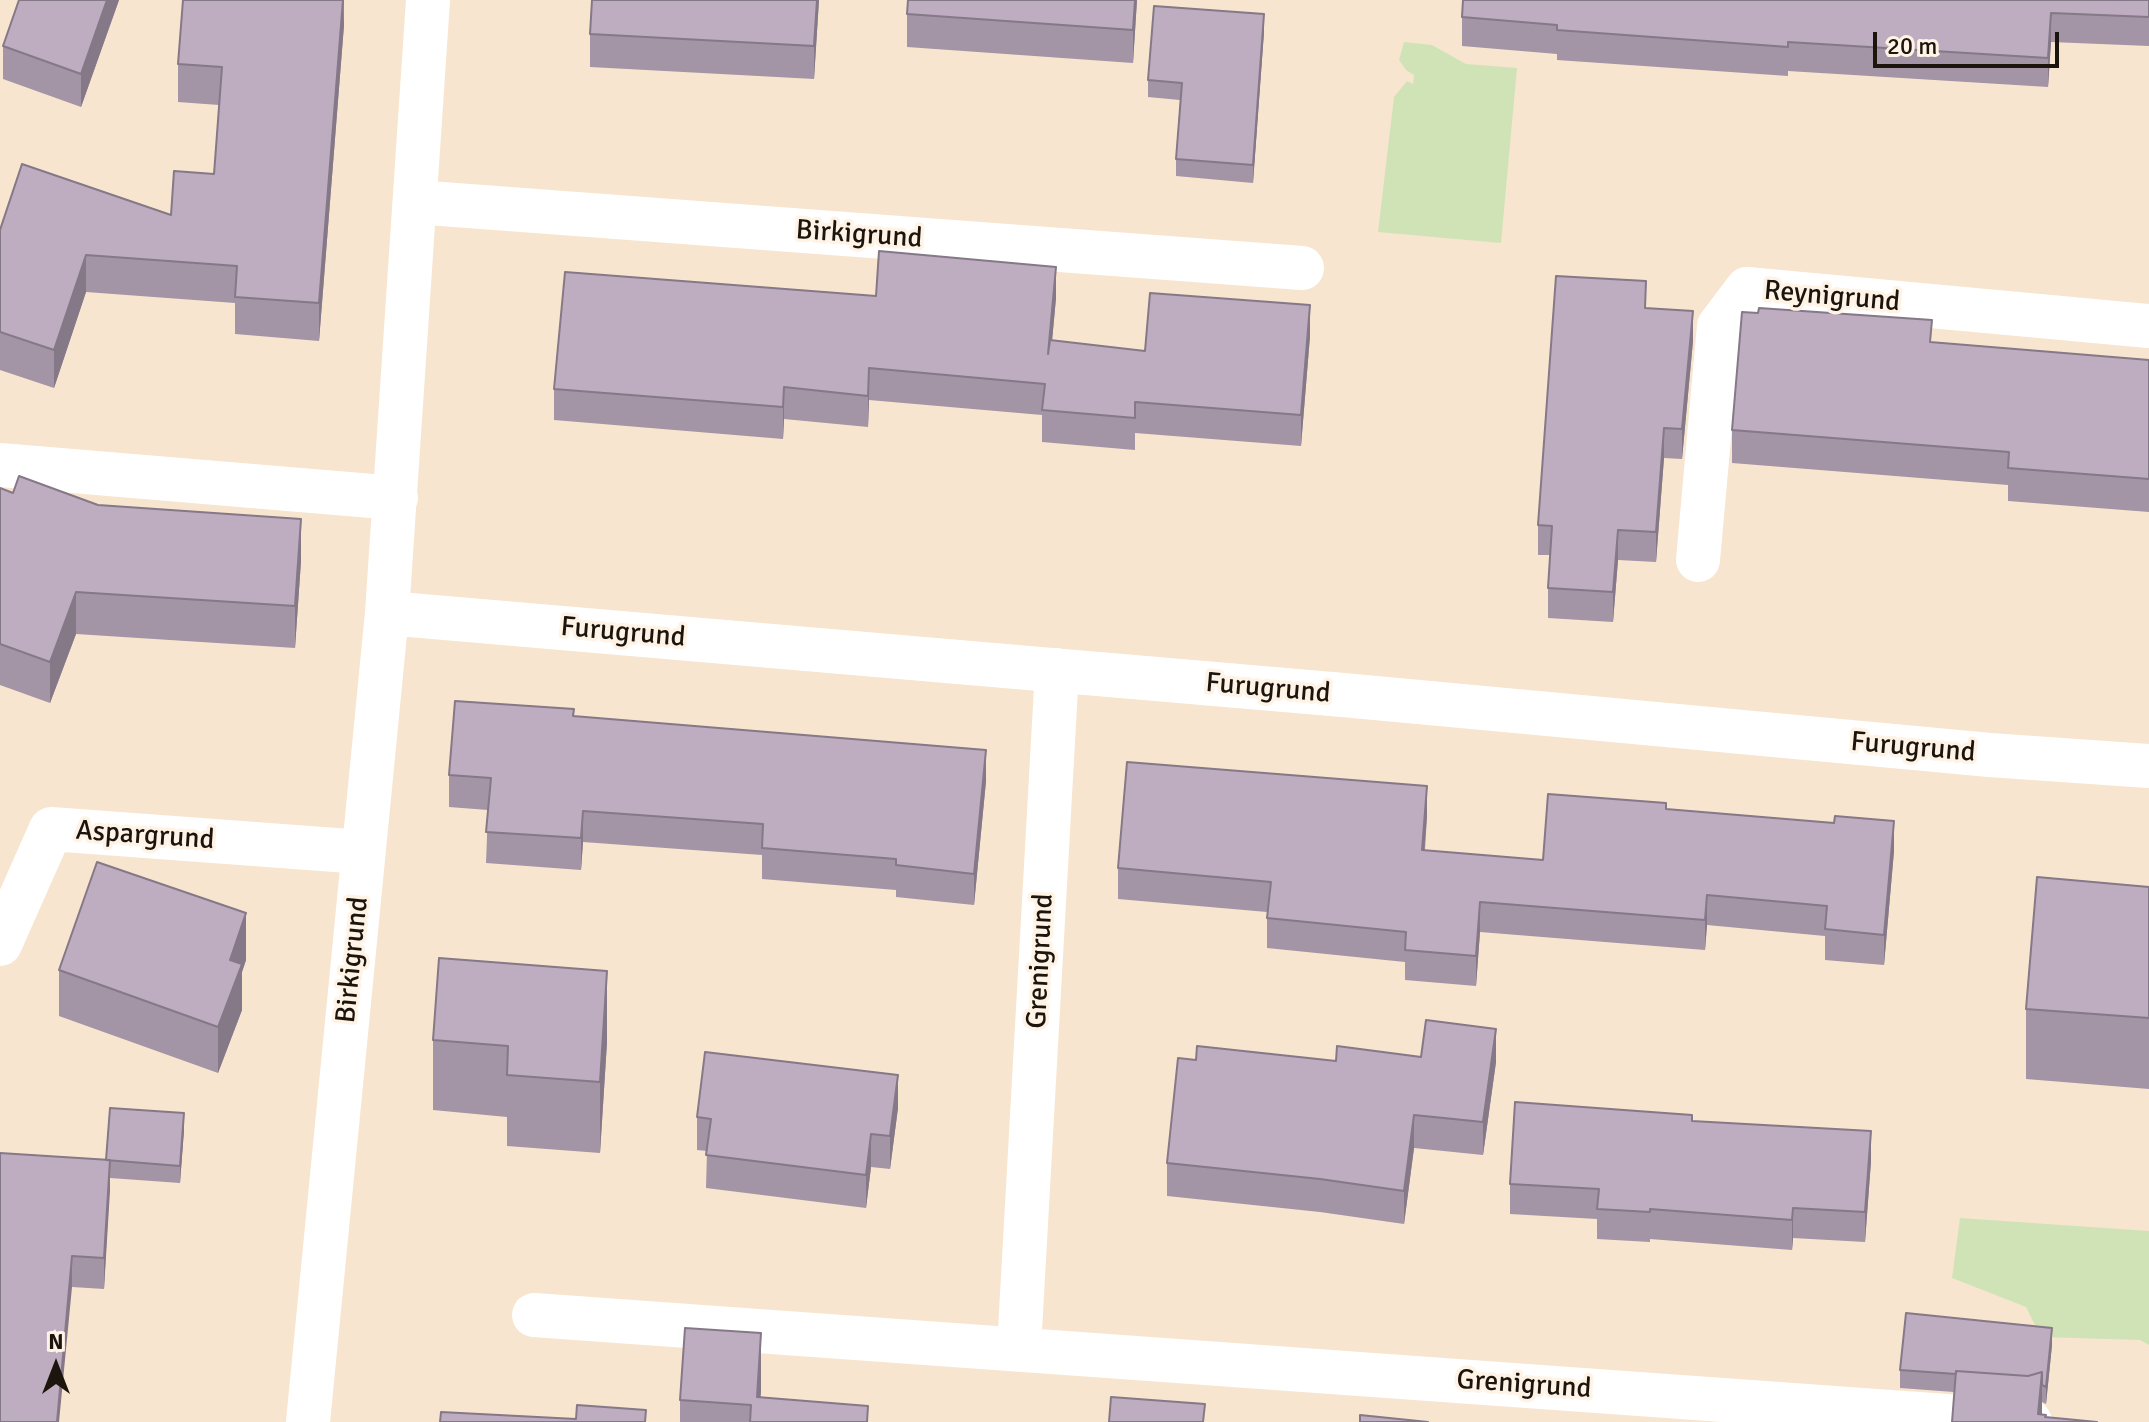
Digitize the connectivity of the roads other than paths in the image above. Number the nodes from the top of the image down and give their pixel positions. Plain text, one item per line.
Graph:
1 (428, 0) edge
2 (415, 202) junction
3 (1302, 268) dead end
4 (2149, 326) edge
5 (0, 465) edge
6 (396, 498) junction
7 (1698, 560) dead end
8 (387, 613) junction
9 (1057, 670) junction
10 (2149, 766) edge
11 (363, 852) junction
12 (0, 944) edge
13 (534, 1315) dead end
14 (1019, 1348) junction
15 (308, 1422) edge
16 (2030, 1422) edge

1 - 2 street, Birkigrund
2 - 3 street, Birkigrund
2 - 6 street, Birkigrund
4 - 7 street, Reynigrund
5 - 6 street
6 - 8 street, Birkigrund
8 - 9 street, Furugrund
8 - 11 street, Birkigrund
9 - 10 street, Furugrund
9 - 14 street, Grenigrund
11 - 12 street, Aspargrund
11 - 15 street, Birkigrund
13 - 14 street, Grenigrund
14 - 16 street, Grenigrund

